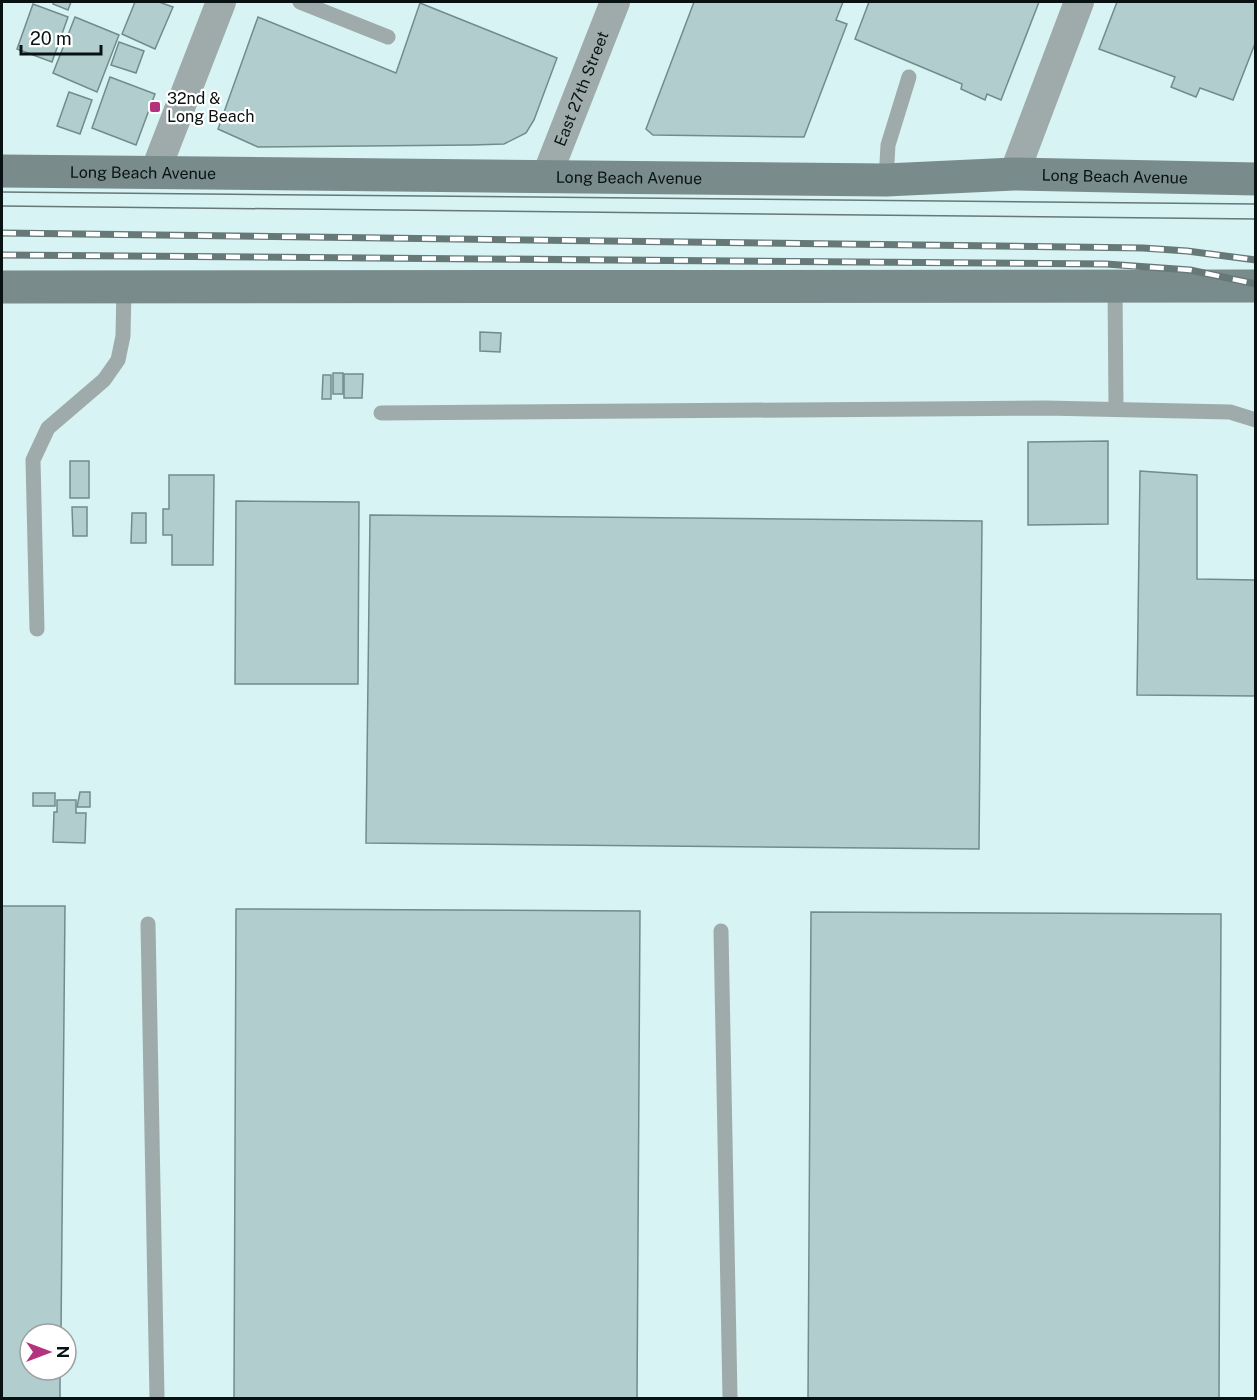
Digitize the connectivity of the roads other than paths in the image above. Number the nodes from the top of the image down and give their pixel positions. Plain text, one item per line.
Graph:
1 (221, 2) edge
2 (300, 2) edge
3 (615, 2) edge
4 (1078, 2) edge
5 (388, 37) dead end
6 (909, 78) dead end
7 (2, 171) edge
8 (155, 172) junction
9 (1014, 174) junction
10 (547, 175) junction
11 (1256, 179) edge
12 (886, 180) junction
13 (1115, 286) junction
14 (1256, 286) edge
15 (2, 287) edge
16 (124, 287) junction
17 (1116, 409) junction
18 (381, 412) dead end
19 (1256, 420) edge
20 (37, 629) dead end
21 (148, 924) dead end
22 (721, 931) dead end
23 (157, 1398) edge
24 (730, 1398) edge

1 - 8 street
2 - 5 lane
3 - 10 street, East 27th Street
4 - 9 street
6 - 12 lane
7 - 8 main road, Long Beach Avenue
8 - 10 main road, Long Beach Avenue
9 - 11 main road, Long Beach Avenue
9 - 12 main road, Long Beach Avenue
10 - 12 main road, Long Beach Avenue
13 - 14 main road
13 - 16 main road
13 - 17 lane
15 - 16 main road
16 - 20 lane
17 - 18 lane
17 - 19 lane
21 - 23 lane
22 - 24 lane

